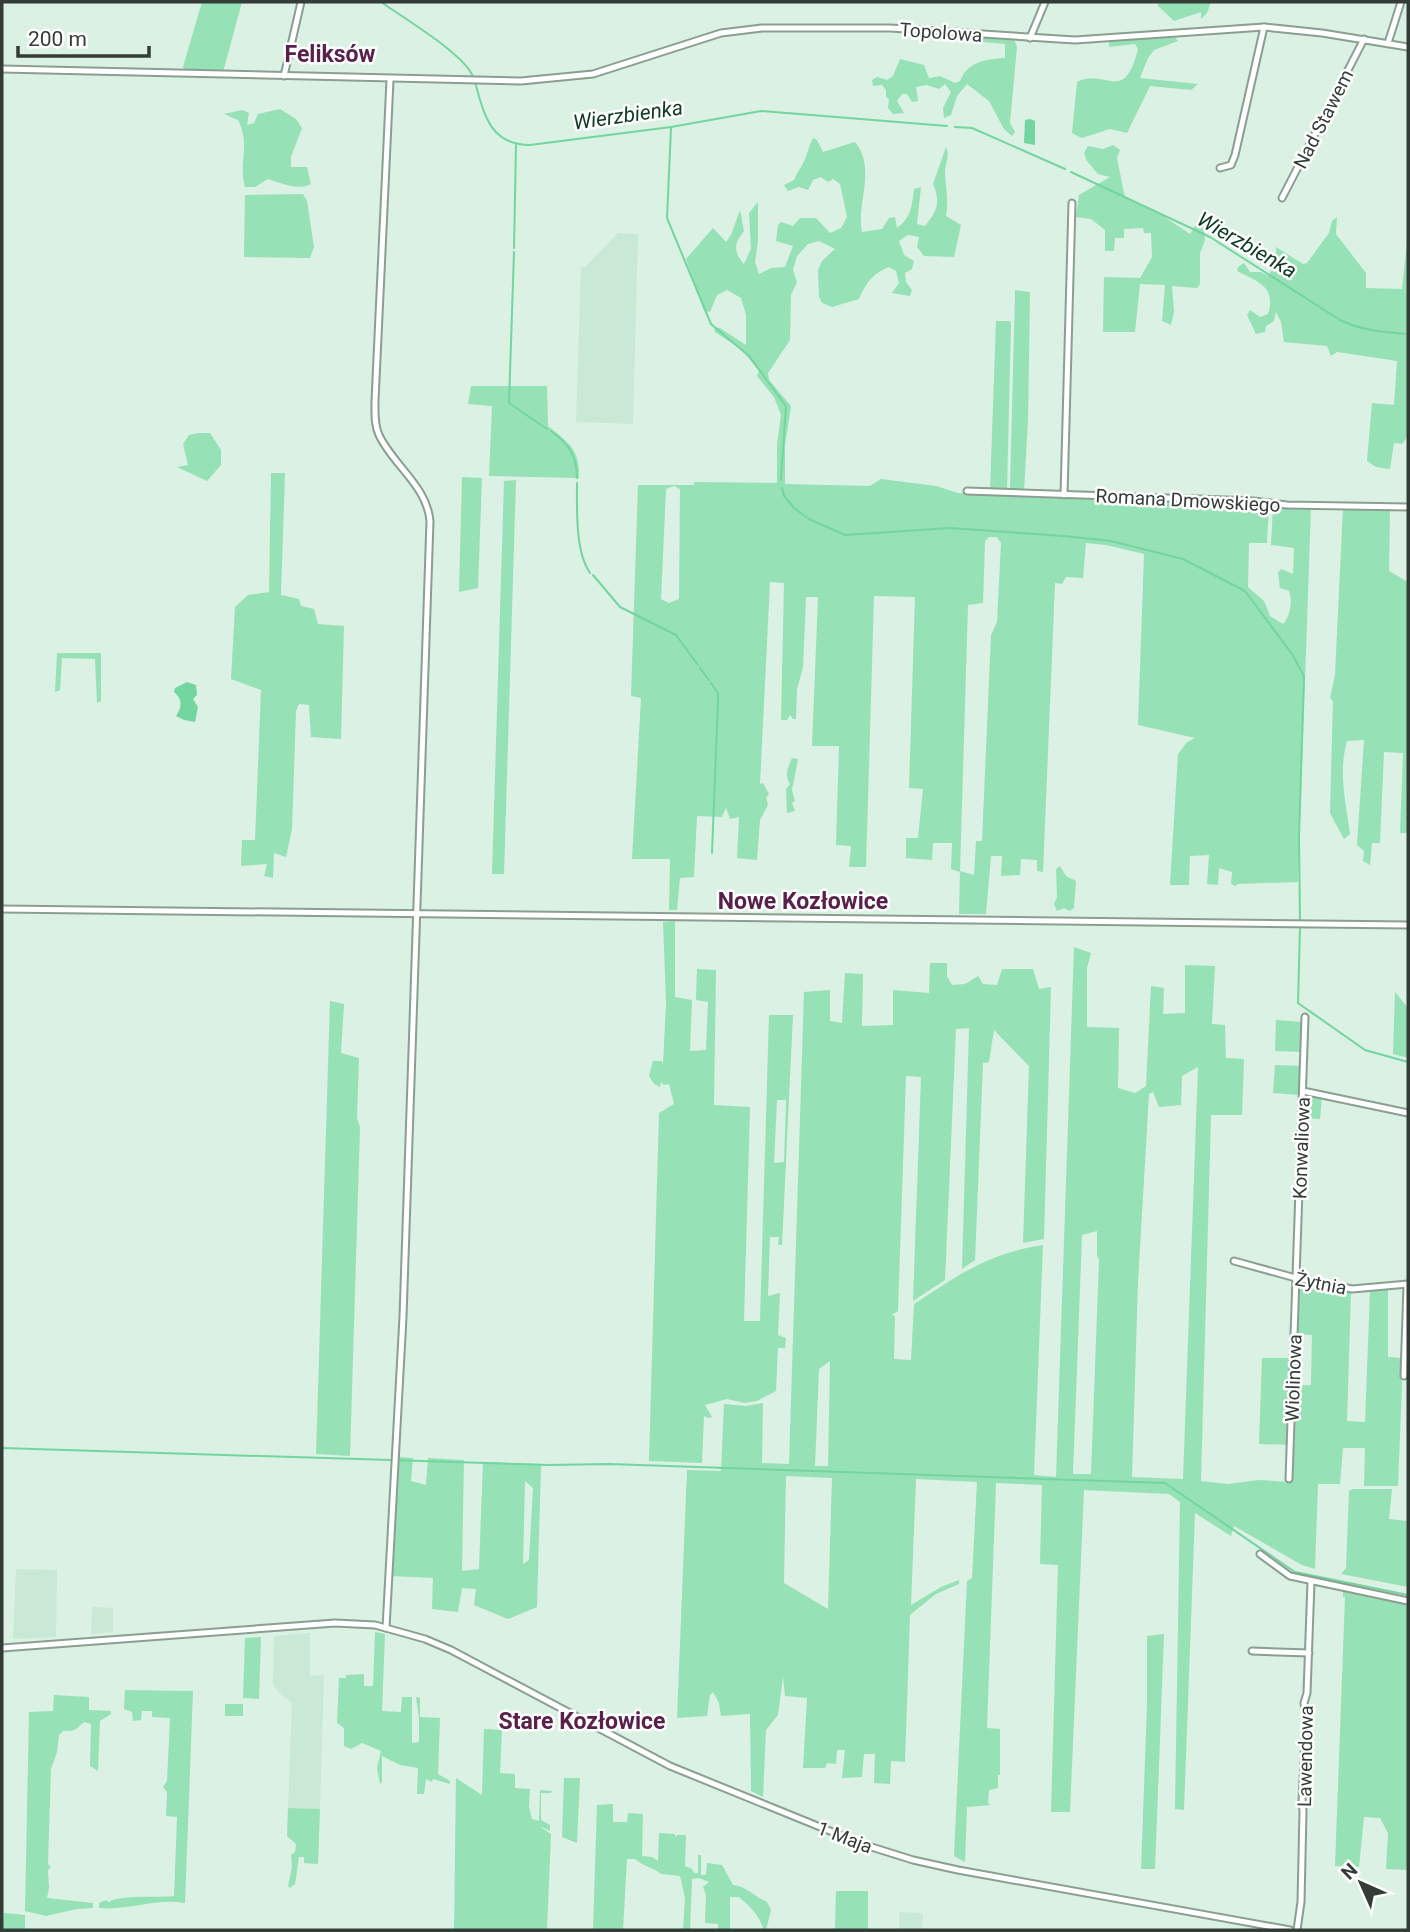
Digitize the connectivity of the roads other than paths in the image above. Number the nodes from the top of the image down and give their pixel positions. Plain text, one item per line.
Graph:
1 (301, 2) edge
2 (1045, 2) edge
3 (1401, 2) edge
4 (1264, 27) junction
5 (1030, 38) junction
6 (1364, 39) junction
7 (1388, 43) junction
8 (1408, 47) edge
9 (2, 69) edge
10 (284, 76) junction
11 (390, 80) junction
12 (1220, 168) dead end
13 (1282, 198) dead end
14 (1072, 203) dead end
15 (967, 491) dead end
16 (1064, 495) junction
17 (1408, 507) edge
18 (2, 909) edge
19 (416, 912) junction
20 (1408, 926) edge
21 (1305, 1017) dead end
22 (1303, 1091) junction
23 (1408, 1113) edge
24 (1234, 1261) dead end
25 (1296, 1278) junction
26 (1408, 1284) edge
27 (1404, 1376) dead end
28 (1289, 1479) dead end
29 (1260, 1554) dead end
30 (1311, 1582) junction
31 (1408, 1601) edge
32 (386, 1628) junction
33 (2, 1648) edge
34 (1252, 1651) dead end
35 (1309, 1653) junction
36 (1290, 1930) edge
37 (1297, 1930) edge

1 - 10 street
2 - 5 street
3 - 7 street
4 - 5 street, Topolowa
4 - 6 street, Topolowa
4 - 12 street
5 - 11 street, Topolowa
6 - 7 street, Topolowa
6 - 13 street, Nad Stawem
7 - 8 street, Topolowa
9 - 10 street, Topolowa
10 - 11 street, Topolowa
11 - 19 street
14 - 16 street
15 - 16 street, Romana Dmowskiego
16 - 17 street, Romana Dmowskiego
18 - 19 street
19 - 20 street
19 - 32 street
21 - 22 street, Konwaliowa
22 - 23 street
22 - 25 street, Konwaliowa
24 - 25 street, Żytnia
25 - 26 street, Żytnia
25 - 28 street, Wiolinowa
26 - 27 street
29 - 30 street
30 - 31 street
30 - 35 street, Lawendowa
32 - 33 street, 1 Maja
32 - 36 street, 1 Maja
34 - 35 street
35 - 37 street, Lawendowa

